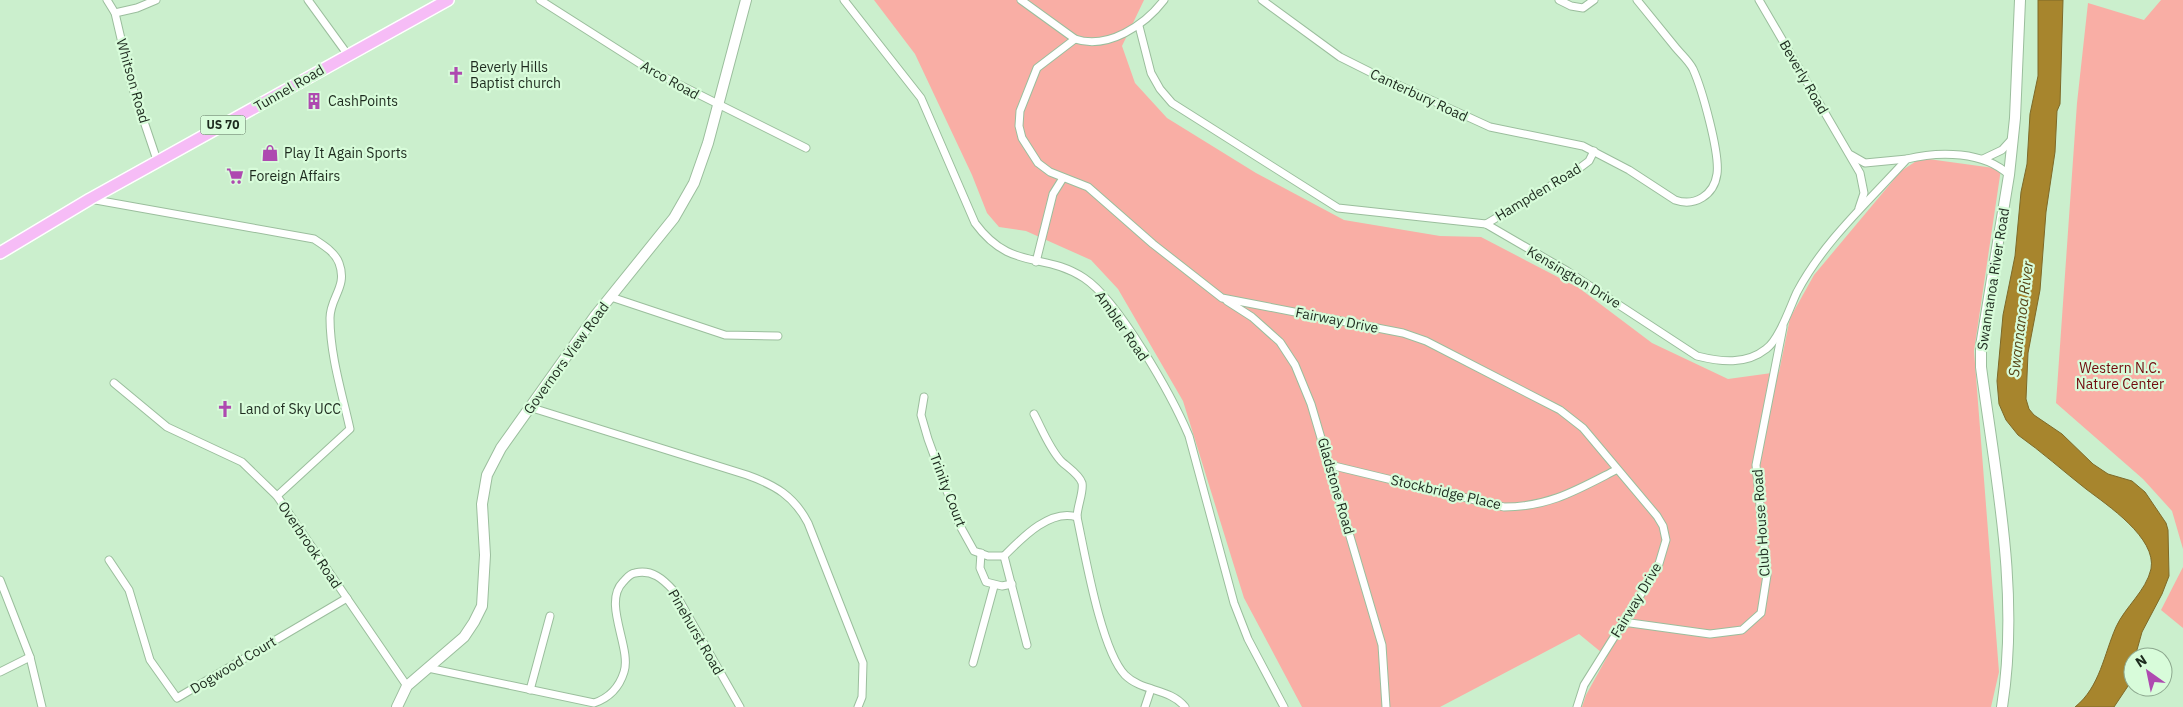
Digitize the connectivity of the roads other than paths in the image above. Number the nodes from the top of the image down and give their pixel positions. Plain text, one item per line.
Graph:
1 (107, 0) edge
2 (156, 0) edge
3 (308, 0) edge
4 (448, 0) edge
5 (540, 0) edge
6 (746, 0) edge
7 (844, 0) edge
8 (1021, 0) edge
9 (1164, 0) edge
10 (1262, 0) edge
11 (1559, 0) edge
12 (1594, 0) edge
13 (1637, 0) edge
14 (1759, 0) edge
15 (2020, 0) edge
16 (115, 14) junction
17 (1139, 26) junction
18 (1075, 39) junction
19 (348, 55) junction
20 (717, 105) junction
21 (2012, 138) junction
22 (806, 148) dead end
23 (1594, 151) junction
24 (1849, 153) junction
25 (1907, 159) junction
26 (1983, 159) junction
27 (158, 163) junction
28 (2009, 176) junction
29 (1063, 178) junction
30 (90, 199) junction
31 (1854, 218) junction
32 (1486, 224) junction
33 (0, 253) edge
34 (1036, 262) junction
35 (611, 297) junction
36 (1222, 298) junction
37 (1784, 320) junction
38 (778, 336) dead end
39 (114, 383) dead end
40 (924, 397) dead end
41 (529, 407) junction
42 (1034, 414) dead end
43 (1330, 465) junction
44 (1616, 470) junction
45 (277, 496) junction
46 (1077, 517) junction
47 (981, 553) junction
48 (1004, 556) junction
49 (109, 560) dead end
50 (0, 580) edge
51 (1012, 584) junction
52 (994, 586) junction
53 (347, 598) junction
54 (550, 616) dead end
55 (1623, 622) junction
56 (1027, 645) dead end
57 (30, 657) junction
58 (973, 663) dead end
59 (428, 668) junction
60 (0, 672) edge
61 (407, 686) junction
62 (1151, 689) junction
63 (530, 690) junction
64 (42, 707) edge
65 (397, 707) edge
66 (740, 707) edge
67 (858, 707) edge
68 (1146, 707) edge
69 (1185, 707) edge
70 (1284, 707) edge
71 (1386, 707) edge
72 (1577, 707) edge
73 (2002, 707) edge

1 - 16 street, Whitson Road
2 - 16 street
3 - 19 street
4 - 19 main road, Tunnel Road / US 70
5 - 20 street, Arco Road
6 - 20 street, Governors View Road
7 - 34 street, Ambler Road
8 - 18 street
9 - 17 street
10 - 23 street, Canterbury Road
11 - 12 street
13 - 23 street, Hampden Road
14 - 24 street, Beverly Road
15 - 21 street, Swannanoa River Road
16 - 27 street, Whitson Road
17 - 18 street
17 - 32 street, Kensington Drive
18 - 29 street, Fairway Drive
19 - 27 main road, Tunnel Road / US 70
20 - 22 street, Arco Road
20 - 35 street, Governors View Road
21 - 26 street
21 - 28 street, Swannanoa River Road
23 - 32 street, Hampden Road
24 - 25 street
24 - 31 street, Beverly Road
25 - 26 street
25 - 31 street, Kensington Drive
26 - 28 street
27 - 30 main road, Tunnel Road / US 70
28 - 73 street, Swannanoa River Road
29 - 34 street
29 - 36 street, Fairway Drive
30 - 33 main road, Tunnel Road / US 70
30 - 45 street, Overbrook Road
31 - 37 street, Kensington Drive
32 - 37 street, Kensington Drive
34 - 70 street, Ambler Road
35 - 38 street
35 - 41 street, Governors View Road
36 - 43 street, Gladstone Road
36 - 44 street, Fairway Drive
37 - 55 street, Club House Road
39 - 45 street
40 - 47 street, Trinity Court
41 - 59 street, Governors View Road
41 - 67 street
42 - 46 street
43 - 44 street, Stockbridge Place
43 - 71 street, Gladstone Road
44 - 55 street, Fairway Drive
45 - 53 street, Overbrook Road
46 - 48 street
46 - 62 street
47 - 48 street
47 - 52 street
48 - 51 street
49 - 53 street, Dogwood Court
50 - 57 street
51 - 52 street
51 - 56 street
52 - 58 street
53 - 61 street, Overbrook Road
54 - 63 street
55 - 72 street, Fairway Drive
57 - 60 street
57 - 64 street
59 - 61 street, Governors View Road
59 - 63 street, Pinehurst Road
61 - 65 street, Governors View Road
62 - 68 street
62 - 69 street
63 - 66 street, Pinehurst Road

